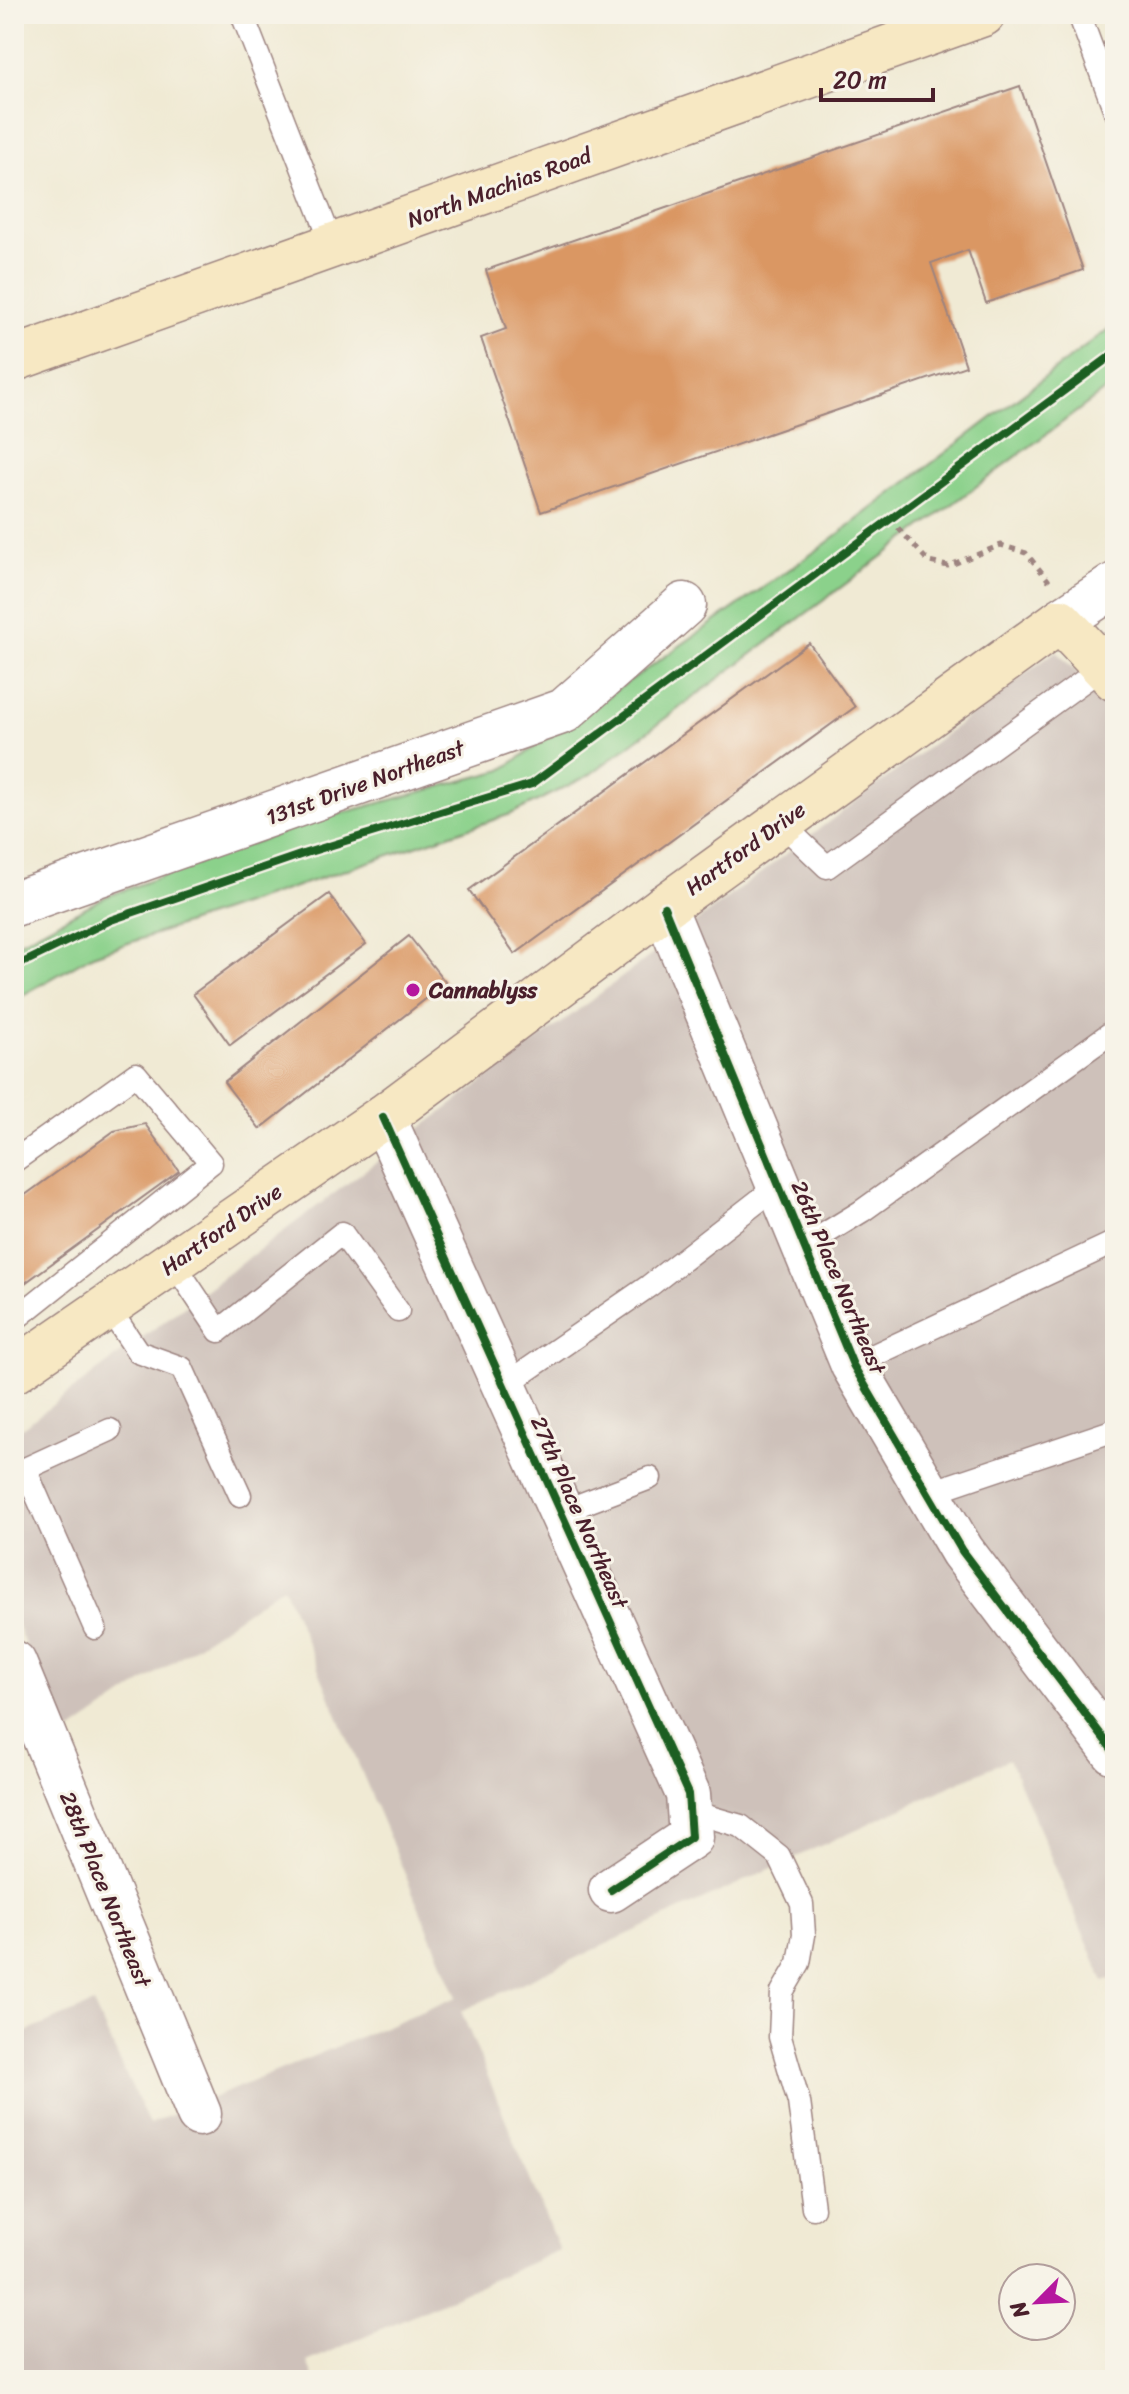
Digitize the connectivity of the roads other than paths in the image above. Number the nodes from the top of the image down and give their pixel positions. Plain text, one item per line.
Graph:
1 (242, 14) edge
2 (983, 14) edge
3 (1079, 14) edge
4 (1115, 111) edge
5 (333, 246) junction
6 (14, 359) edge
7 (1115, 585) edge
8 (684, 605) dead end
9 (1068, 616) junction
10 (1109, 673) edge
11 (780, 822) junction
12 (14, 904) edge
13 (664, 907) junction
14 (1115, 1030) edge
15 (383, 1117) junction
16 (14, 1161) edge
17 (780, 1184) junction
18 (1115, 1242) edge
19 (805, 1246) junction
20 (173, 1262) junction
21 (108, 1307) junction
22 (398, 1311) dead end
23 (14, 1320) edge
24 (853, 1365) junction
25 (14, 1371) edge
26 (504, 1386) junction
27 (110, 1430) dead end
28 (1115, 1430) edge
29 (19, 1472) edge
30 (650, 1478) dead end
31 (928, 1493) junction
32 (240, 1495) dead end
33 (561, 1512) junction
34 (95, 1628) dead end
35 (14, 1663) edge
36 (1114, 1752) edge
37 (689, 1811) junction
38 (611, 1890) dead end
39 (199, 2114) dead end
40 (813, 2208) dead end

1 - 5 lane
2 - 5 main road, North Machias Road
3 - 4 lane
5 - 6 main road, North Machias Road
7 - 9 street
8 - 12 street, 131st Drive Northeast
9 - 10 main road
9 - 11 main road, Hartford Drive
10 - 11 lane
11 - 13 main road, Hartford Drive
13 - 15 main road, Hartford Drive
13 - 17 street, 26th Place Northeast
14 - 19 lane
15 - 20 main road, Hartford Drive
15 - 26 street, 27th Place Northeast
16 - 23 lane
17 - 19 street, 26th Place Northeast
17 - 26 lane
18 - 24 lane
19 - 24 street, 26th Place Northeast
20 - 21 main road, Hartford Drive
20 - 22 lane
21 - 25 main road, Hartford Drive
21 - 32 lane
24 - 31 street, 26th Place Northeast
26 - 33 street, 27th Place Northeast
27 - 29 lane
28 - 31 lane
29 - 34 lane
30 - 33 lane
31 - 36 street, 26th Place Northeast
33 - 37 street, 27th Place Northeast
35 - 39 street, 28th Place Northeast
37 - 38 street
37 - 40 lane

